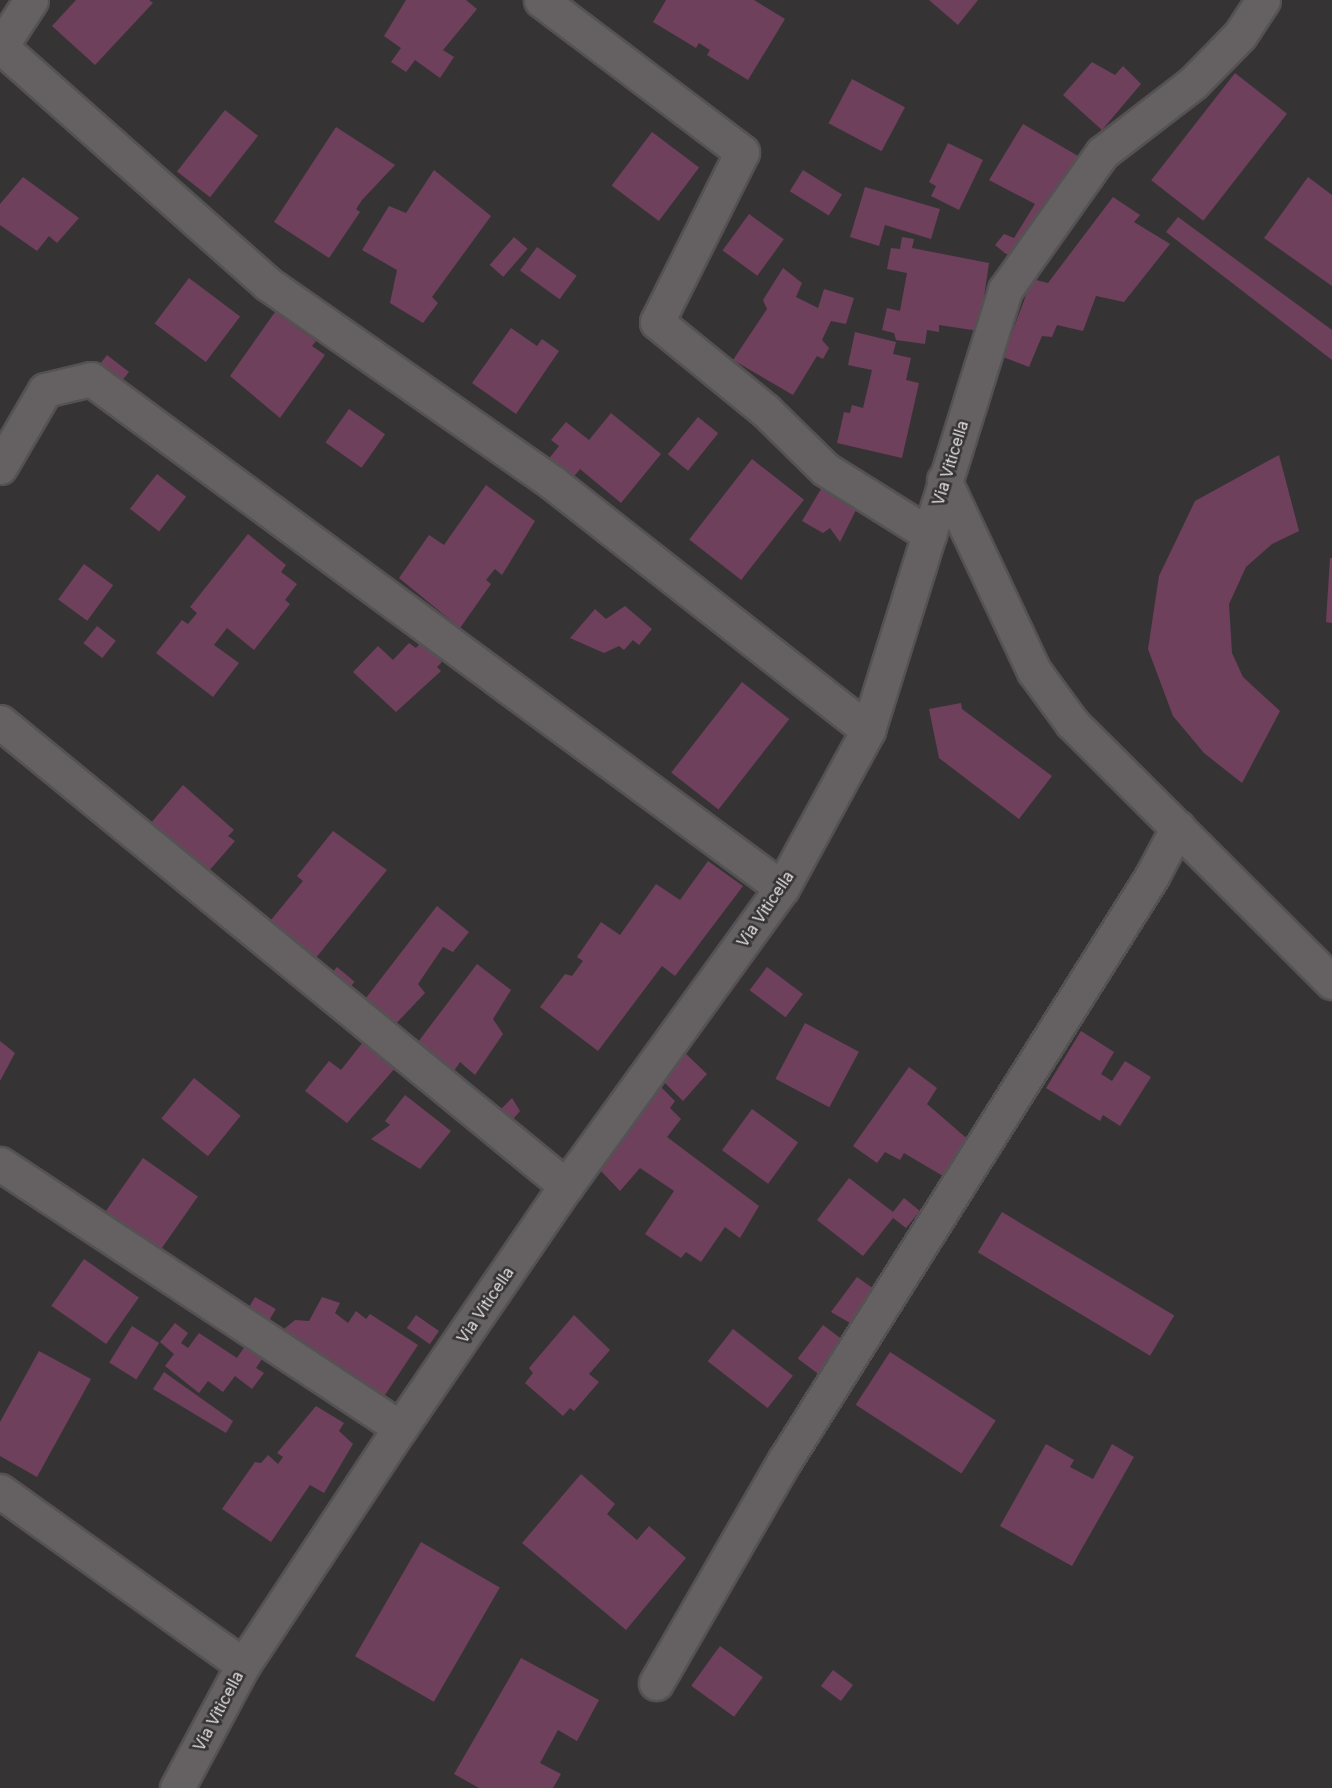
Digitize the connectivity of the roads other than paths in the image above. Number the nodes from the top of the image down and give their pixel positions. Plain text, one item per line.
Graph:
1 (31, 0) edge
2 (541, 0) edge
3 (1263, 0) edge
4 (0, 46) edge
5 (0, 467) edge
6 (944, 480) junction
7 (929, 534) junction
8 (0, 722) edge
9 (868, 730) junction
10 (1178, 826) junction
11 (782, 888) junction
12 (1332, 982) edge
13 (0, 1164) edge
14 (566, 1186) junction
15 (400, 1428) junction
16 (0, 1491) edge
17 (243, 1665) junction
18 (656, 1683) dead end
19 (177, 1788) edge

1 - 4 street
2 - 7 street
3 - 6 street, Via Viticella
4 - 9 street
5 - 11 street
6 - 7 street, Via Viticella
6 - 10 street
7 - 9 street, Via Viticella
8 - 14 street
9 - 11 street, Via Viticella
10 - 12 street
10 - 18 street
11 - 14 street, Via Viticella
13 - 15 street
14 - 15 street, Via Viticella
15 - 17 street, Via Viticella
16 - 17 street
17 - 19 street, Via Viticella

